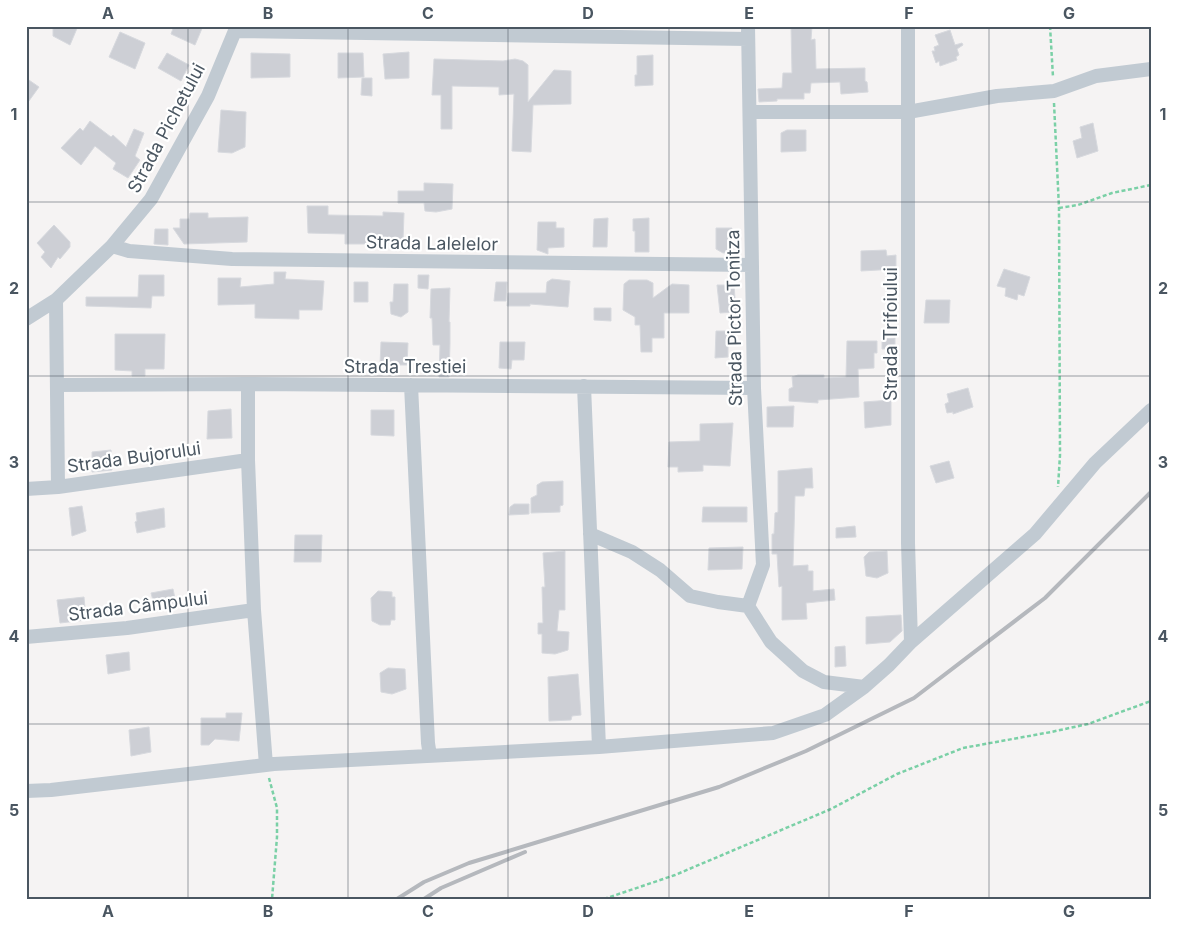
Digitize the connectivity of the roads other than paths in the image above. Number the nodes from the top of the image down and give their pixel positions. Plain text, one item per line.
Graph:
1 (908, 26) edge
2 (236, 29) edge
3 (748, 32) edge
4 (1151, 69) edge
5 (750, 112) junction
6 (908, 112) junction
7 (112, 246) junction
8 (752, 265) junction
9 (56, 300) junction
10 (26, 319) edge
11 (248, 384) junction
12 (57, 385) junction
13 (411, 385) junction
14 (584, 386) junction
15 (754, 388) junction
16 (1151, 410) edge
17 (248, 460) junction
18 (58, 487) junction
19 (26, 489) edge
20 (590, 534) junction
21 (748, 606) junction
22 (254, 610) junction
23 (26, 637) edge
24 (911, 642) junction
25 (864, 687) junction
26 (599, 747) junction
27 (430, 756) junction
28 (266, 765) junction
29 (26, 791) edge

1 - 6 street, Strada Trifoiului
2 - 3 street
2 - 7 street, Strada Pichetului
3 - 5 street, Strada Pictor Tonitza
4 - 6 street
5 - 6 street
5 - 8 street, Strada Pictor Tonitza
6 - 24 street, Strada Trifoiului
7 - 8 street, Strada Lalelelor
7 - 9 street, Strada Pichetului
8 - 15 street, Strada Pictor Tonitza
9 - 10 street, Strada Pichetului
9 - 12 street
11 - 12 street, Strada Trestiei
11 - 13 street, Strada Trestiei
11 - 17 street
12 - 18 street
13 - 14 street, Strada Trestiei
13 - 27 street
14 - 15 street, Strada Trestiei
14 - 20 street
15 - 21 street, Strada Pictor Tonitza
16 - 24 street
17 - 18 street, Strada Bujorului
17 - 22 street
18 - 19 street, Strada Bujorului
20 - 21 street
20 - 26 street
21 - 25 street
22 - 23 street, Strada Câmpului
22 - 28 street
24 - 25 street
25 - 26 street
26 - 27 street
27 - 28 street
28 - 29 street

